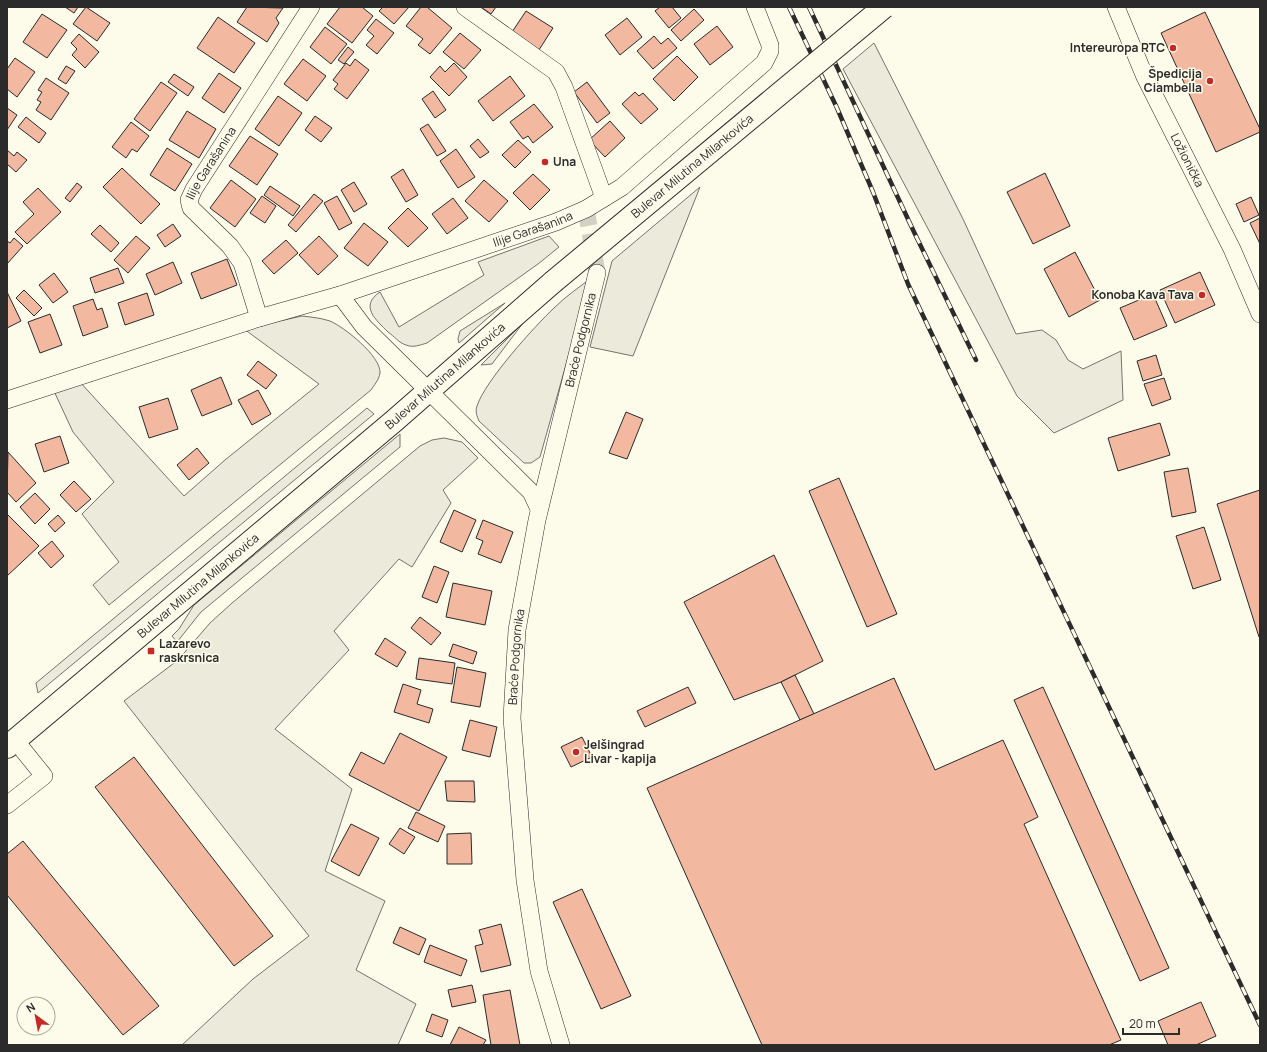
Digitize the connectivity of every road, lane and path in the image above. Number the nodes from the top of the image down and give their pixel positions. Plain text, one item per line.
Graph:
1 (310, 7) edge
2 (465, 7) edge
3 (755, 7) edge
4 (884, 7) edge
5 (1116, 7) edge
6 (604, 198) junction
7 (597, 273) tunnel mouth
8 (340, 295) junction
9 (1260, 314) edge
10 (259, 318) junction
11 (428, 391) junction
12 (7, 400) edge
13 (539, 509) junction
14 (11, 744) edge
15 (7, 805) edge
16 (561, 1045) edge

1 - 10 street, Ilije Garašanina
2 - 6 street
3 - 6 street, Ilije Garašanina
4 - 11 street, Bulevar Milutina Milankovića, bridge
5 - 9 street, Ložionička
6 - 8 street, Ilije Garašanina
7 - 13 street, Braće Podgornika
8 - 10 street, Ilije Garašanina
8 - 11 street
10 - 12 street, Ilije Garašanina
11 - 13 street
11 - 14 street, Bulevar Milutina Milankovića
13 - 16 street, Braće Podgornika
14 - 15 street

